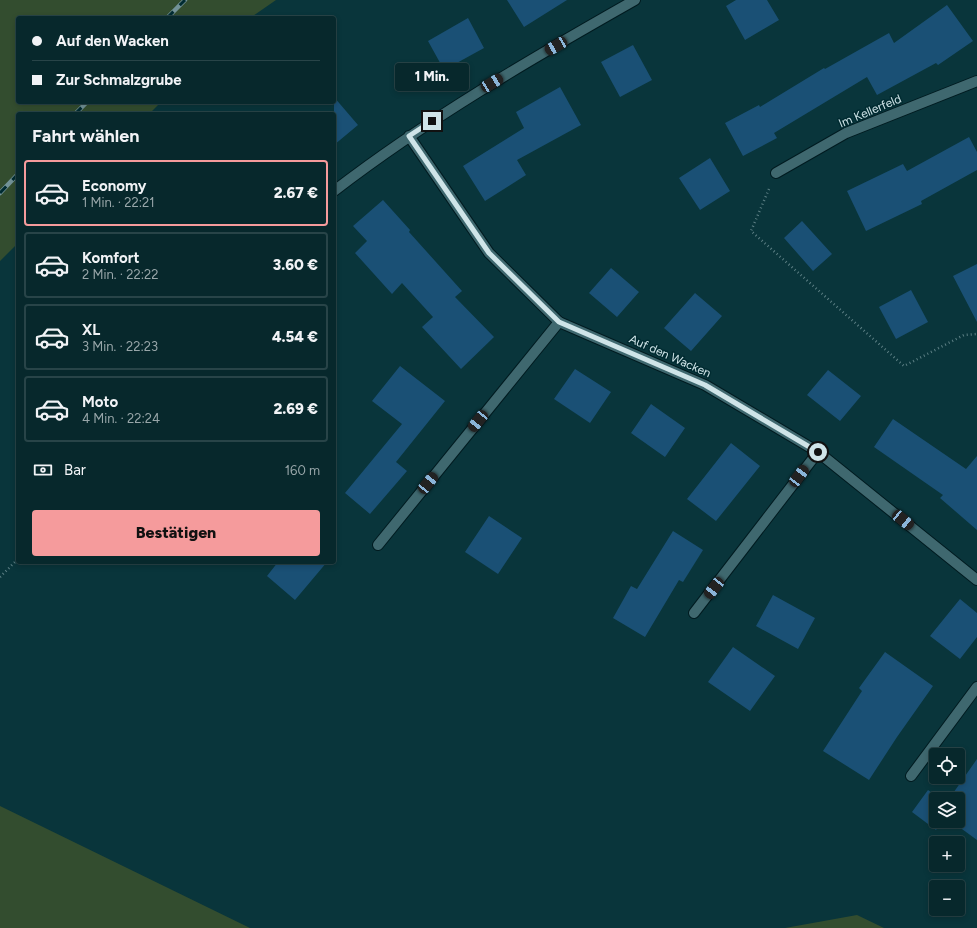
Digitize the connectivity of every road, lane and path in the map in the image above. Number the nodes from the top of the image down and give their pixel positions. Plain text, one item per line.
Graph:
1 (634, 0) edge
2 (977, 80) edge
3 (409, 136) junction
4 (776, 173) joint
5 (336, 190) edge
6 (559, 322) junction
7 (977, 334) edge
8 (818, 452) junction
9 (378, 545) dead end
10 (16, 561) edge
11 (0, 577) edge
12 (977, 580) edge
13 (694, 613) dead end
14 (977, 687) edge
15 (910, 776) dead end

1 - 3 street
2 - 4 street, Im Kellerfeld
3 - 5 street
3 - 6 street, Auf den Wacken
4 - 7 path
6 - 8 street, Auf den Wacken
6 - 9 street
8 - 12 street, Auf den Wacken
8 - 13 street
10 - 11 path
14 - 15 street

